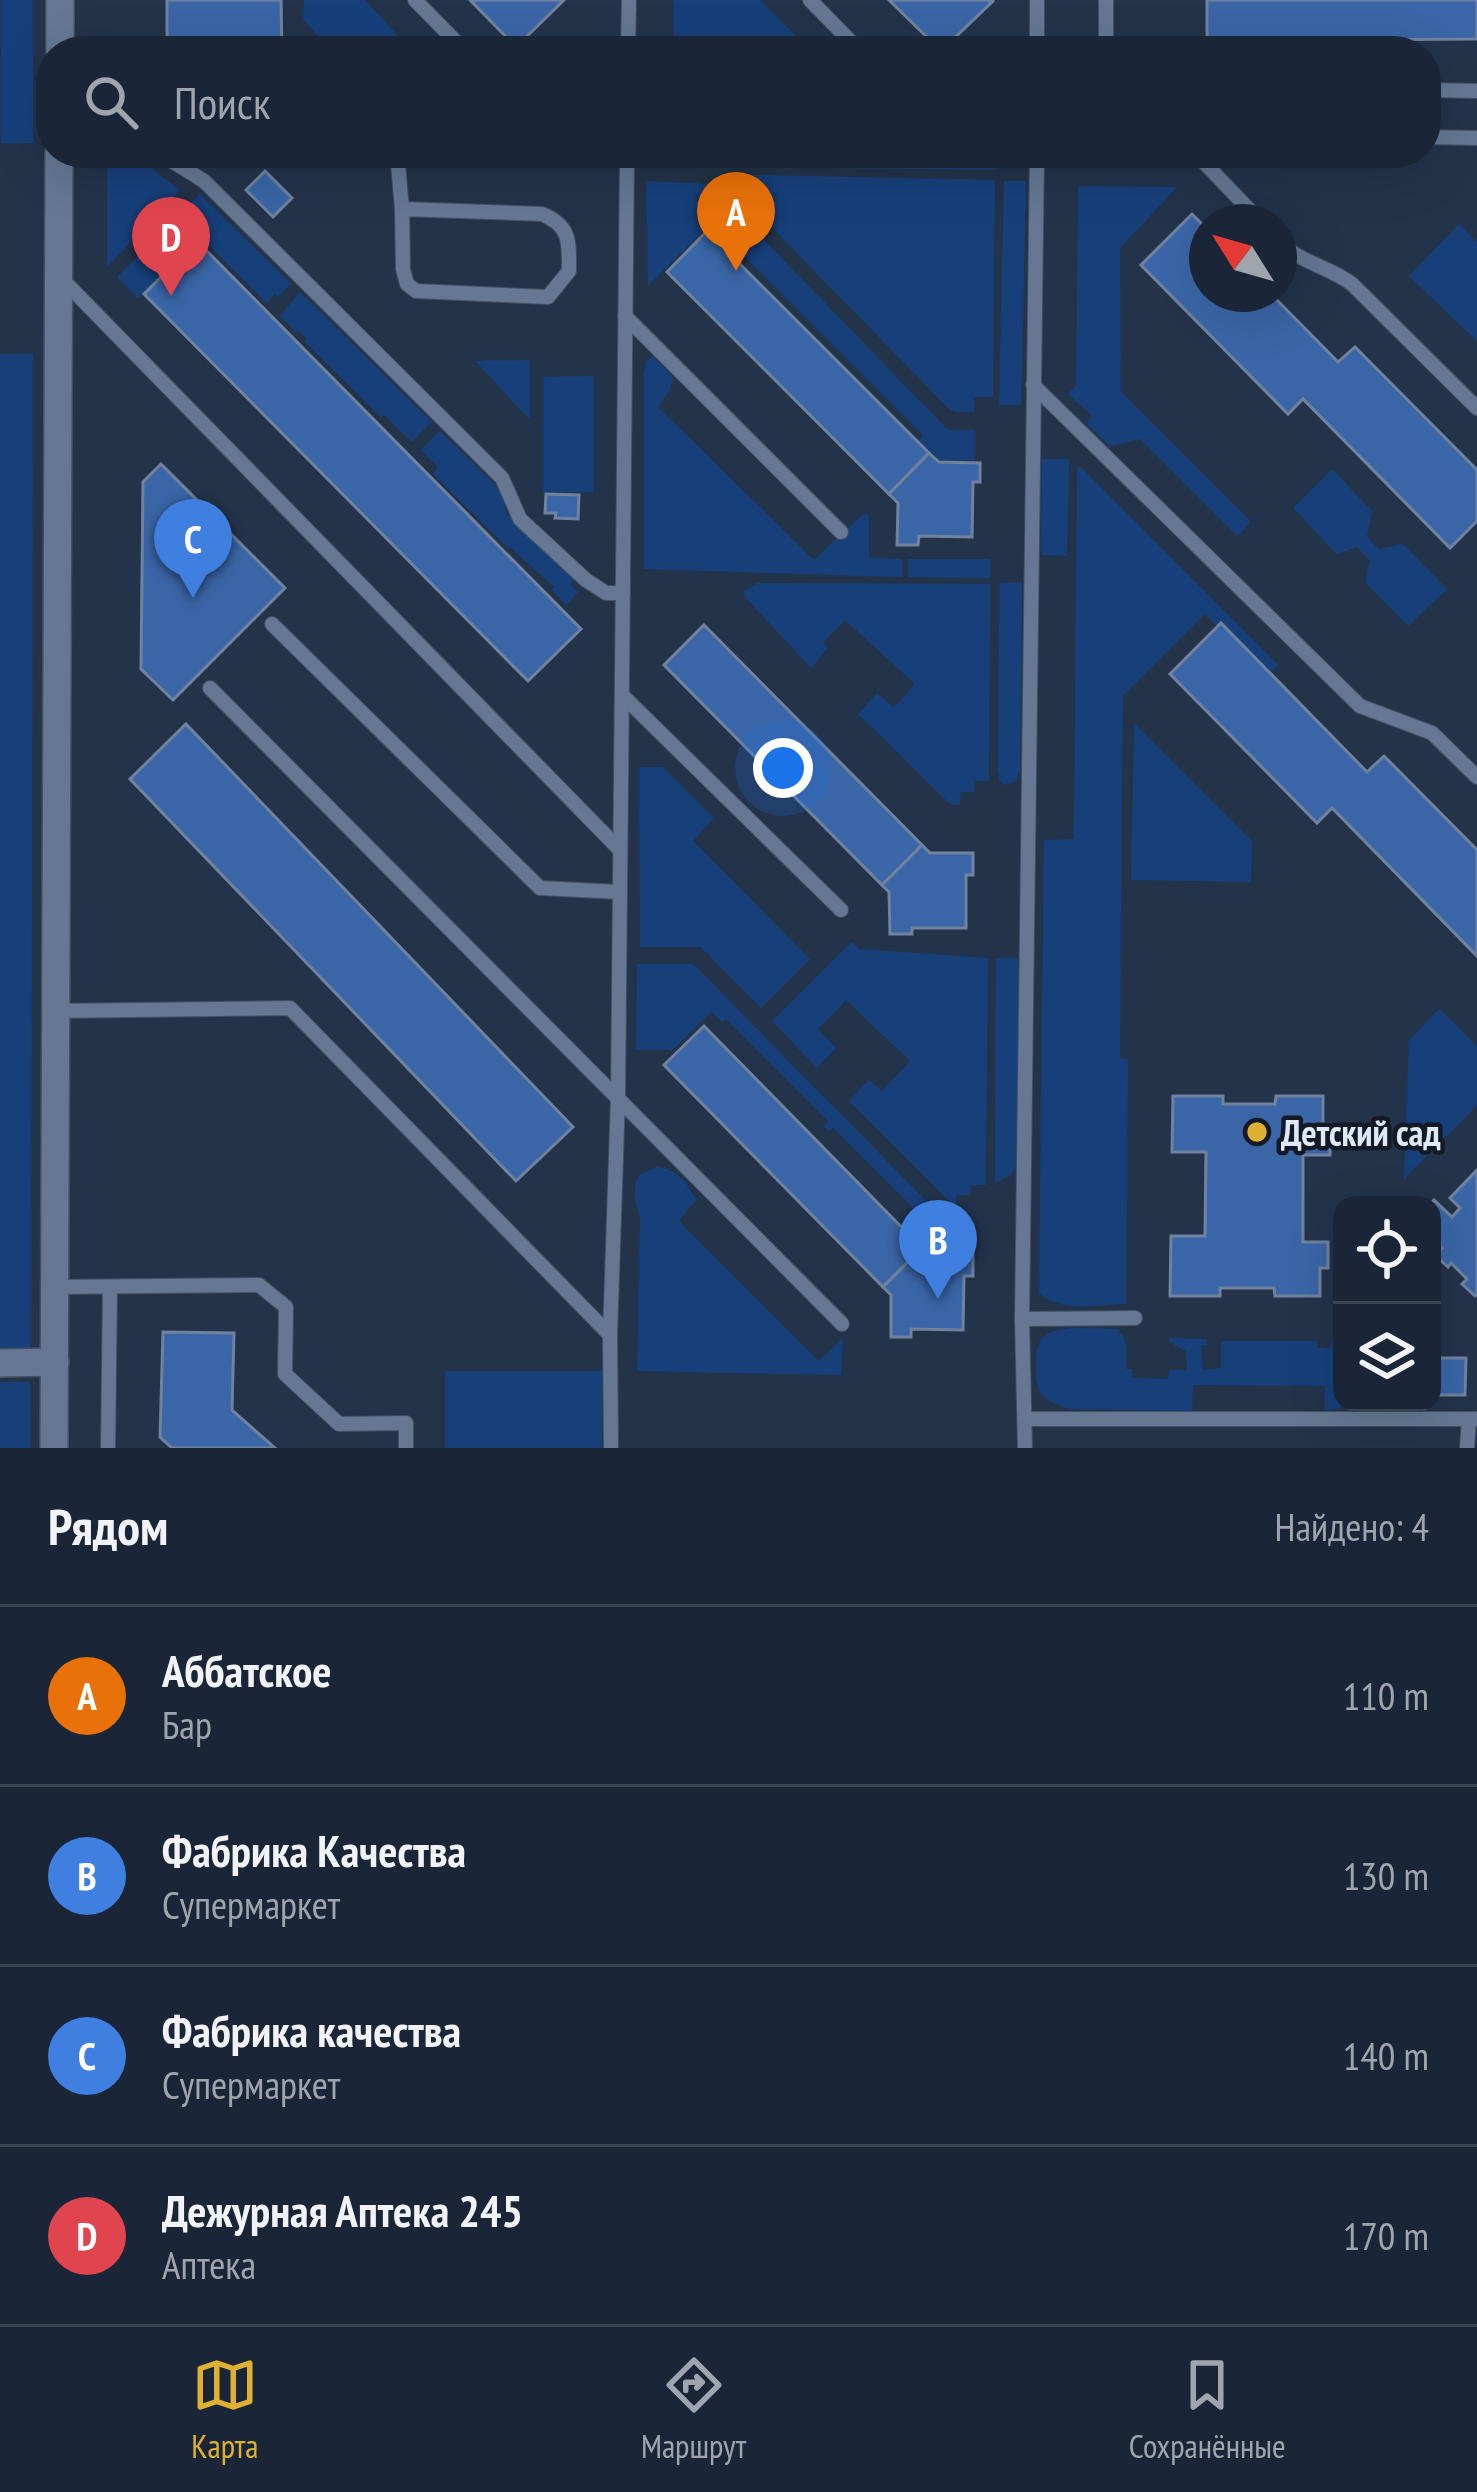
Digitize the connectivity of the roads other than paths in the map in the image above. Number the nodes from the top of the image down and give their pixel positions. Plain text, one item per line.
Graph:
1 (60, 0) edge
2 (415, 0) edge
3 (629, 0) edge
4 (809, 0) edge
5 (1037, 0) edge
6 (1106, 0) edge
7 (60, 36) edge
8 (450, 36) edge
9 (628, 36) edge
10 (845, 36) edge
11 (1037, 36) edge
12 (1106, 36) edge
13 (1441, 90) edge
14 (1477, 91) edge
15 (1441, 137) edge
16 (1477, 138) edge
17 (59, 168) edge
18 (183, 168) edge
19 (398, 168) edge
20 (627, 168) edge
21 (1037, 168) edge
22 (1209, 168) edge
23 (1244, 204) edge
24 (402, 209) junction
25 (1297, 257) edge
26 (58, 275) junction
27 (625, 316) junction
28 (1034, 385) junction
29 (1477, 408) edge
30 (841, 532) dead end
31 (623, 593) junction
32 (272, 623) dead end
33 (209, 688) dead end
34 (622, 695) junction
35 (1477, 777) edge
36 (620, 850) junction
37 (620, 892) junction
38 (841, 910) dead end
39 (55, 1011) junction
40 (618, 1097) junction
41 (54, 1287) junction
42 (110, 1287) junction
43 (1135, 1318) dead end
44 (1022, 1319) junction
45 (842, 1324) dead end
46 (610, 1335) junction
47 (55, 1362) junction
48 (0, 1363) edge
49 (1333, 1412) edge
50 (1373, 1412) edge
51 (1024, 1419) junction
52 (1473, 1419) edge
53 (54, 1448) edge
54 (108, 1448) edge
55 (406, 1448) edge
56 (611, 1448) edge
57 (1025, 1448) edge
58 (1467, 1448) edge

1 - 7 street
2 - 8 lane
3 - 9 lane
4 - 10 lane
5 - 11 lane
6 - 12 lane
13 - 14 lane
15 - 16 lane
17 - 26 street
18 - 31 lane
19 - 24 lane
20 - 27 lane
21 - 28 lane
22 - 23 lane
24 - 24 lane
25 - 29 lane
26 - 36 lane
26 - 39 street
27 - 30 lane
27 - 31 lane
28 - 35 lane
28 - 44 lane
31 - 34 lane
32 - 37 lane
33 - 40 lane
34 - 36 lane
34 - 38 lane
36 - 37 lane
37 - 40 lane
39 - 41 street
39 - 46 lane
40 - 45 lane
40 - 46 lane
41 - 42 lane
41 - 47 street
42 - 54 lane
42 - 55 lane
43 - 44 lane
44 - 51 lane
46 - 56 lane
47 - 48 street
47 - 53 street
49 - 51 lane
50 - 52 lane
51 - 57 lane
52 - 58 lane

